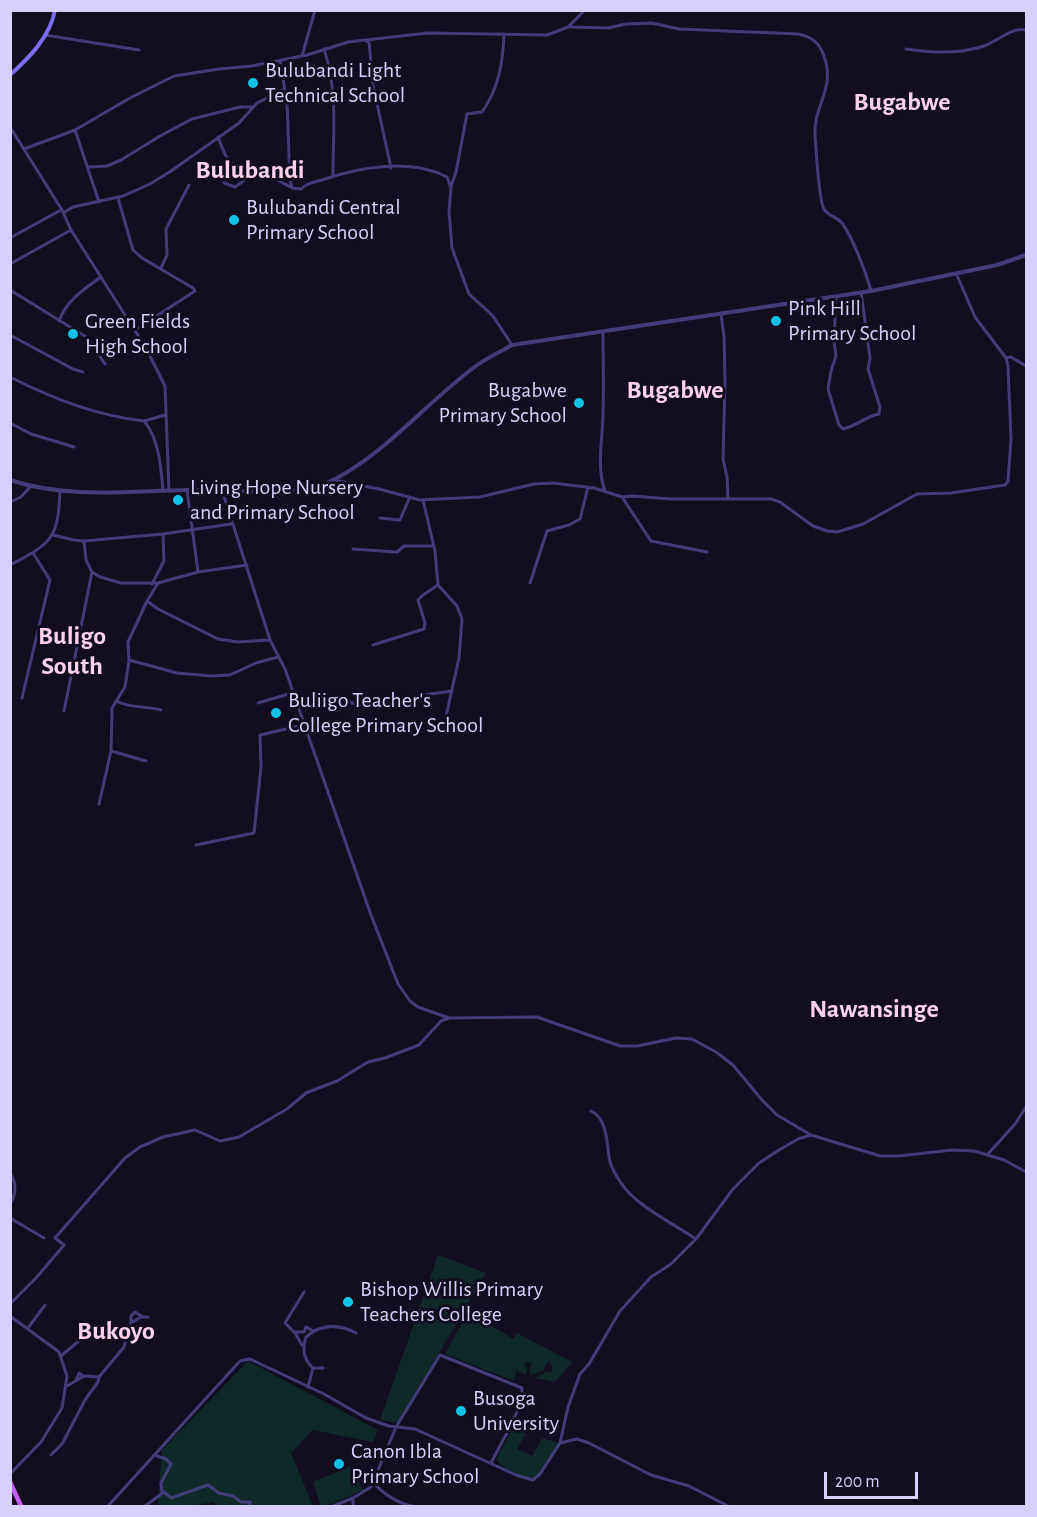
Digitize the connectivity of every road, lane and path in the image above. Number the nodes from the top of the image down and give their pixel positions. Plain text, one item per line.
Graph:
1 (55, 10) edge
2 (315, 10) edge
3 (585, 10) edge
4 (568, 27) junction
5 (1026, 30) edge
6 (504, 34) junction
7 (45, 35) junction
8 (365, 40) junction
9 (324, 49) junction
10 (906, 49) dead end
11 (139, 50) dead end
12 (302, 56) junction
13 (280, 60) junction
14 (10, 75) edge
15 (285, 89) junction
16 (253, 107) junction
17 (10, 128) edge
18 (75, 130) junction
19 (218, 137) junction
20 (24, 149) junction
21 (89, 167) junction
22 (391, 168) junction
23 (254, 174) junction
24 (333, 176) junction
25 (224, 183) dead end
26 (189, 185) dead end
27 (292, 188) junction
28 (451, 188) junction
29 (118, 198) junction
30 (99, 202) junction
31 (62, 211) junction
32 (71, 230) junction
33 (10, 238) edge
34 (1026, 255) edge
35 (10, 264) edge
36 (161, 268) junction
37 (956, 273) junction
38 (101, 277) junction
39 (10, 290) edge
40 (871, 291) junction
41 (861, 292) junction
42 (837, 296) junction
43 (721, 314) junction
44 (59, 321) junction
45 (135, 330) junction
46 (603, 332) junction
47 (10, 335) edge
48 (512, 345) junction
49 (1006, 358) junction
50 (105, 364) dead end
51 (1026, 366) edge
52 (82, 372) dead end
53 (10, 377) edge
54 (166, 415) junction
55 (144, 421) junction
56 (10, 423) edge
57 (74, 447) dead end
58 (10, 480) edge
59 (334, 480) junction
60 (30, 487) junction
61 (588, 487) junction
62 (187, 490) junction
63 (222, 490) junction
64 (60, 491) junction
65 (166, 491) junction
66 (605, 492) junction
67 (622, 497) junction
68 (409, 499) junction
69 (728, 499) junction
70 (423, 500) junction
71 (10, 502) edge
72 (380, 518) dead end
73 (232, 524) junction
74 (194, 531) junction
75 (163, 534) junction
76 (53, 535) junction
77 (84, 541) junction
78 (434, 546) junction
79 (353, 549) dead end
80 (706, 552) dead end
81 (33, 553) junction
82 (10, 565) edge
83 (247, 566) junction
84 (92, 572) junction
85 (198, 572) junction
86 (158, 583) junction
87 (530, 583) dead end
88 (152, 584) junction
89 (438, 585) junction
90 (147, 601) junction
91 (270, 640) junction
92 (373, 645) dead end
93 (279, 657) junction
94 (129, 660) junction
95 (452, 691) junction
96 (292, 693) junction
97 (22, 698) dead end
98 (116, 701) junction
99 (258, 703) dead end
100 (161, 710) dead end
101 (64, 711) dead end
102 (303, 725) junction
103 (442, 734) dead end
104 (111, 751) junction
105 (146, 761) dead end
106 (99, 804) dead end
107 (196, 845) dead end
108 (449, 1018) junction
109 (1026, 1107) edge
110 (591, 1111) dead end
111 (811, 1135) junction
112 (988, 1154) junction
113 (1026, 1172) edge
114 (10, 1173) edge
115 (10, 1205) edge
116 (10, 1218) edge
117 (44, 1239) dead end
118 (696, 1239) junction
119 (304, 1292) dead end
120 (10, 1304) edge
121 (45, 1305) dead end
122 (10, 1316) edge
123 (131, 1323) junction
124 (28, 1328) junction
125 (313, 1331) junction
126 (127, 1332) junction
127 (294, 1332) junction
128 (356, 1333) dead end
129 (303, 1347) junction
130 (61, 1356) junction
131 (313, 1368) junction
132 (323, 1368) dead end
133 (99, 1377) junction
134 (67, 1386) junction
135 (308, 1387) junction
136 (396, 1427) junction
137 (560, 1443) junction
138 (51, 1455) dead end
139 (154, 1455) junction
140 (377, 1456) dead end
141 (385, 1457) junction
142 (491, 1463) junction
143 (10, 1474) edge
144 (10, 1482) edge
145 (374, 1483) junction
146 (162, 1492) junction
147 (353, 1498) junction
148 (21, 1506) edge
149 (108, 1506) edge
150 (145, 1506) edge
151 (250, 1506) edge
152 (333, 1506) edge
153 (353, 1506) edge
154 (413, 1506) edge
155 (728, 1506) edge

1 - 7 main road
2 - 12 street
3 - 4 street
4 - 6 street
4 - 40 street
5 - 10 street
6 - 8 street
6 - 28 street
7 - 11 street
7 - 14 main road
8 - 9 street
8 - 22 street
9 - 12 street
9 - 24 street
12 - 13 street
13 - 15 street
13 - 18 street
15 - 16 street
15 - 27 street
16 - 19 street
16 - 21 street
17 - 20 street
18 - 20 street
18 - 21 street
19 - 23 street
19 - 29 street
20 - 31 street
21 - 30 street
22 - 24 street
22 - 28 street
23 - 25 street
23 - 27 street
24 - 27 street
26 - 36 street
28 - 48 street
29 - 30 street
29 - 36 street
30 - 31 street
31 - 32 street
31 - 33 street
32 - 35 street
32 - 38 street
34 - 37 street
36 - 45 street
37 - 40 street
37 - 49 street
38 - 44 street
38 - 45 street
39 - 44 street
40 - 41 street
41 - 42 street
41 - 42 street
42 - 43 street
43 - 46 street
43 - 69 street
44 - 50 street
45 - 54 street
46 - 48 street
46 - 66 street
47 - 52 street
48 - 59 street
49 - 51 street
49 - 69 street
53 - 55 street
54 - 55 street
54 - 65 street
55 - 65 street
56 - 57 street
58 - 60 street
59 - 63 street
59 - 68 street
60 - 64 street
60 - 71 street
61 - 66 street
61 - 70 street
61 - 87 street
62 - 63 street
62 - 65 street
62 - 74 street
63 - 73 street
64 - 65 street
64 - 76 street
66 - 67 street
67 - 69 street
67 - 80 street
68 - 70 street
68 - 72 street
70 - 78 street
73 - 74 street
73 - 83 street
74 - 75 street
74 - 85 street
75 - 77 street
75 - 88 street
76 - 77 street
76 - 81 street
77 - 84 street
78 - 79 street
78 - 89 street
81 - 82 street
81 - 97 street
83 - 85 street
83 - 91 street
84 - 88 street
84 - 101 street
85 - 86 street
86 - 88 street
86 - 90 street
89 - 92 street
89 - 95 street
90 - 91 street
90 - 94 street
91 - 93 street
93 - 94 street
93 - 96 street
94 - 98 street
95 - 96 street
95 - 103 street
96 - 99 street
96 - 102 street
98 - 100 street
98 - 104 street
102 - 107 street
102 - 108 street
104 - 105 street
104 - 106 street
108 - 111 street
108 - 120 street
109 - 112 street
110 - 118 street
111 - 112 street
111 - 118 street
112 - 113 street
114 - 115 street
116 - 117 street
118 - 137 street
119 - 127 street
121 - 124 street
122 - 124 street
123 - 123 street
123 - 126 street
124 - 130 street
125 - 127 street
125 - 128 street
125 - 129 street
126 - 130 street
126 - 133 street
127 - 129 street
129 - 131 street
130 - 134 street
131 - 132 street
131 - 135 street
133 - 134 street
133 - 138 street
134 - 143 street
135 - 136 street
135 - 139 street
136 - 141 street
136 - 142 street
136 - 142 street
137 - 142 street
137 - 155 street
139 - 146 street
139 - 149 street
140 - 141 street
141 - 145 street
144 - 148 main road
145 - 147 street
145 - 154 street
146 - 150 street
146 - 151 street
147 - 152 street
147 - 153 street

